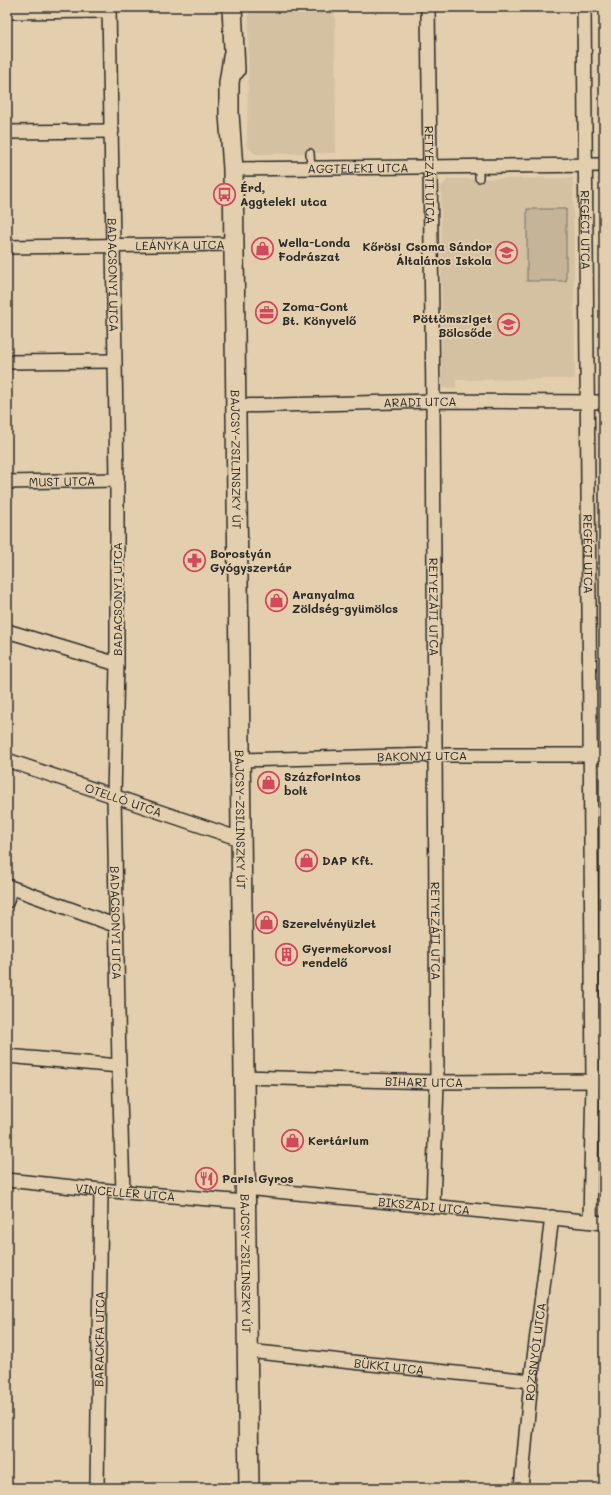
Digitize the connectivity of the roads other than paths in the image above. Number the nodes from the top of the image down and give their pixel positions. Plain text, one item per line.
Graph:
1 (232, 7) edge
2 (428, 7) edge
3 (584, 7) edge
4 (109, 9) edge
5 (7, 12) edge
6 (112, 131) junction
7 (7, 132) edge
8 (310, 153) dead end
9 (232, 160) junction
10 (585, 165) junction
11 (604, 165) edge
12 (311, 168) junction
13 (429, 168) junction
14 (233, 244) junction
15 (112, 246) junction
16 (7, 247) edge
17 (114, 361) junction
18 (7, 362) edge
19 (433, 401) junction
20 (586, 402) junction
21 (604, 402) edge
22 (236, 406) junction
23 (117, 480) junction
24 (7, 482) edge
25 (7, 631) edge
26 (117, 664) junction
27 (604, 754) edge
28 (435, 755) junction
29 (590, 755) junction
30 (7, 760) edge
31 (239, 760) junction
32 (114, 796) junction
33 (240, 839) junction
34 (9, 886) edge
35 (7, 901) edge
36 (116, 926) junction
37 (7, 1056) edge
38 (119, 1066) junction
39 (243, 1077) junction
40 (598, 1081) edge
41 (437, 1082) junction
42 (7, 1180) edge
43 (101, 1190) junction
44 (123, 1192) junction
45 (245, 1195) junction
46 (433, 1206) junction
47 (552, 1217) junction
48 (590, 1221) junction
49 (604, 1223) edge
50 (248, 1351) junction
51 (531, 1381) junction
52 (97, 1488) edge
53 (249, 1488) edge
54 (521, 1488) edge

1 - 9 main road, BAJCSY-ZSILINSZKY ÚT
2 - 13 street, RETYEZÁTI UTCA
3 - 10 street, REGÉCI UTCA
4 - 5 street
4 - 6 street, BADACSONYI UTCA
6 - 7 street
6 - 15 street, BADACSONYI UTCA
8 - 12 lane
9 - 12 street, AGGTELEKI UTCA
9 - 14 main road, BAJCSY-ZSILINSZKY ÚT
10 - 11 street, AGGTELEKI UTCA
10 - 13 street, AGGTELEKI UTCA
10 - 20 street, REGÉCI UTCA
12 - 13 street, AGGTELEKI UTCA
13 - 19 street, RETYEZÁTI UTCA
14 - 15 street, LEÁNYKA UTCA
14 - 22 main road, BAJCSY-ZSILINSZKY ÚT
15 - 16 street, LEÁNYKA UTCA
15 - 17 street, BADACSONYI UTCA
17 - 18 street
17 - 23 street, BADACSONYI UTCA
19 - 20 street, ARADI UTCA
19 - 22 street, ARADI UTCA
19 - 28 street, RETYEZÁTI UTCA
20 - 21 street, ARADI UTCA
20 - 29 street, REGÉCI UTCA
22 - 31 main road, BAJCSY-ZSILINSZKY ÚT
23 - 24 street, MUST UTCA
23 - 26 street, BADACSONYI UTCA
25 - 26 street
26 - 32 street, BADACSONYI UTCA
27 - 29 street, BAKONYI UTCA
28 - 29 street, BAKONYI UTCA
28 - 31 street, BAKONYI UTCA
28 - 41 street, RETYEZÁTI UTCA
29 - 40 street, REGÉCI UTCA
30 - 32 street, OTELLÓ UTCA
31 - 33 main road, BAJCSY-ZSILINSZKY ÚT
32 - 33 street, OTELLÓ UTCA
32 - 36 street, BADACSONYI UTCA
33 - 39 main road, BAJCSY-ZSILINSZKY ÚT
34 - 35 street
34 - 36 street
36 - 38 street, BADACSONYI UTCA
37 - 38 street
38 - 44 street, BADACSONYI UTCA
39 - 41 street, BIHARI UTCA
39 - 45 main road, BAJCSY-ZSILINSZKY ÚT
40 - 41 street, BIHARI UTCA
40 - 48 street, REGÉCI UTCA
41 - 46 street, RETYEZÁTI UTCA
42 - 43 street, VINCELLÉR UTCA
43 - 44 street, VINCELLÉR UTCA
43 - 52 street, BARACKFA UTCA
44 - 45 street, VINCELLÉR UTCA
45 - 46 street, BIKSZÁDI UTCA
45 - 50 main road, BAJCSY-ZSILINSZKY ÚT
46 - 47 street, BIKSZÁDI UTCA
47 - 48 street, BIKSZÁDI UTCA
47 - 51 street, ROZSNYÓI UTCA
48 - 49 street, BIKSZÁDI UTCA
50 - 51 street, BÜKKI UTCA
50 - 53 main road, BAJCSY-ZSILINSZKY ÚT
51 - 54 street, ROZSNYÓI UTCA

